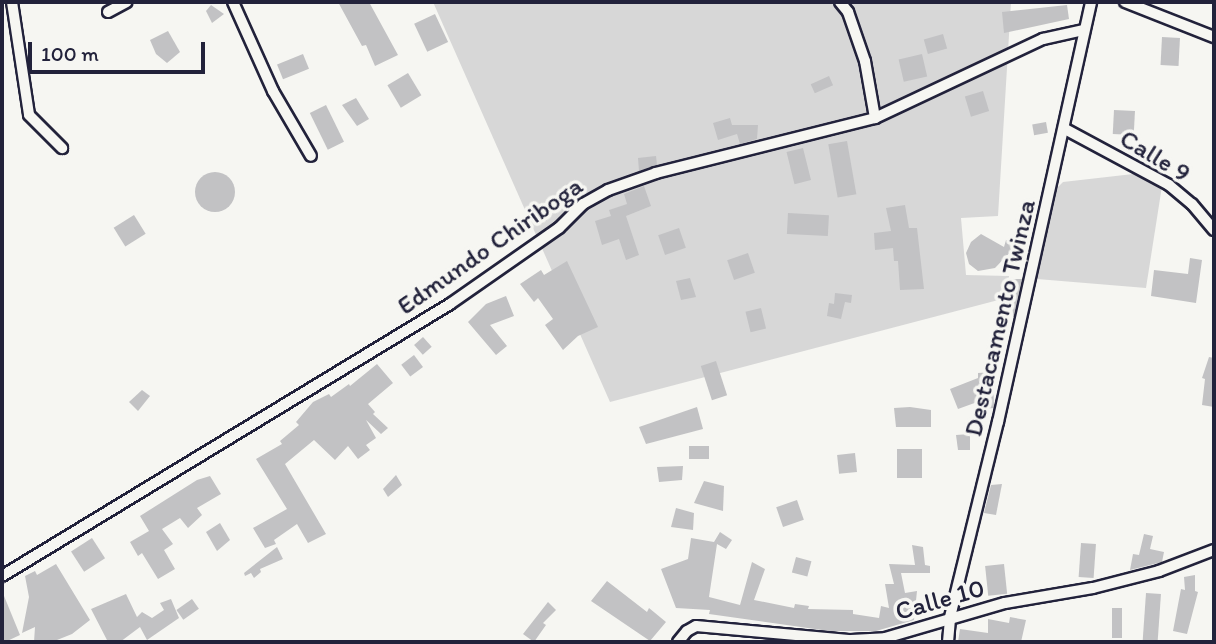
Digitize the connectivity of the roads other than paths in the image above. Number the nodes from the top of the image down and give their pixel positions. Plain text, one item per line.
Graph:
1 (12, 2) edge
2 (127, 2) edge
3 (233, 2) edge
4 (841, 2) edge
5 (1091, 2) edge
6 (1125, 2) edge
7 (108, 12) dead end
8 (1084, 30) junction
9 (1214, 37) edge
10 (875, 118) junction
11 (1065, 129) junction
12 (62, 148) dead end
13 (311, 156) dead end
14 (1214, 230) edge
15 (1214, 550) edge
16 (2, 576) edge
17 (950, 617) junction
18 (678, 642) edge
19 (948, 642) edge

1 - 12 street
2 - 7 street
3 - 13 street
4 - 10 street
5 - 8 street, Destacamento Twinza
6 - 9 street
8 - 10 street, Edmundo Chiriboga
8 - 11 street, Destacamento Twinza
10 - 16 street, Edmundo Chiriboga
11 - 14 street, Calle 9
11 - 17 street, Destacamento Twinza
15 - 17 street, Calle 10
17 - 18 street, Calle 10
17 - 19 street, Destacamento Twinza

